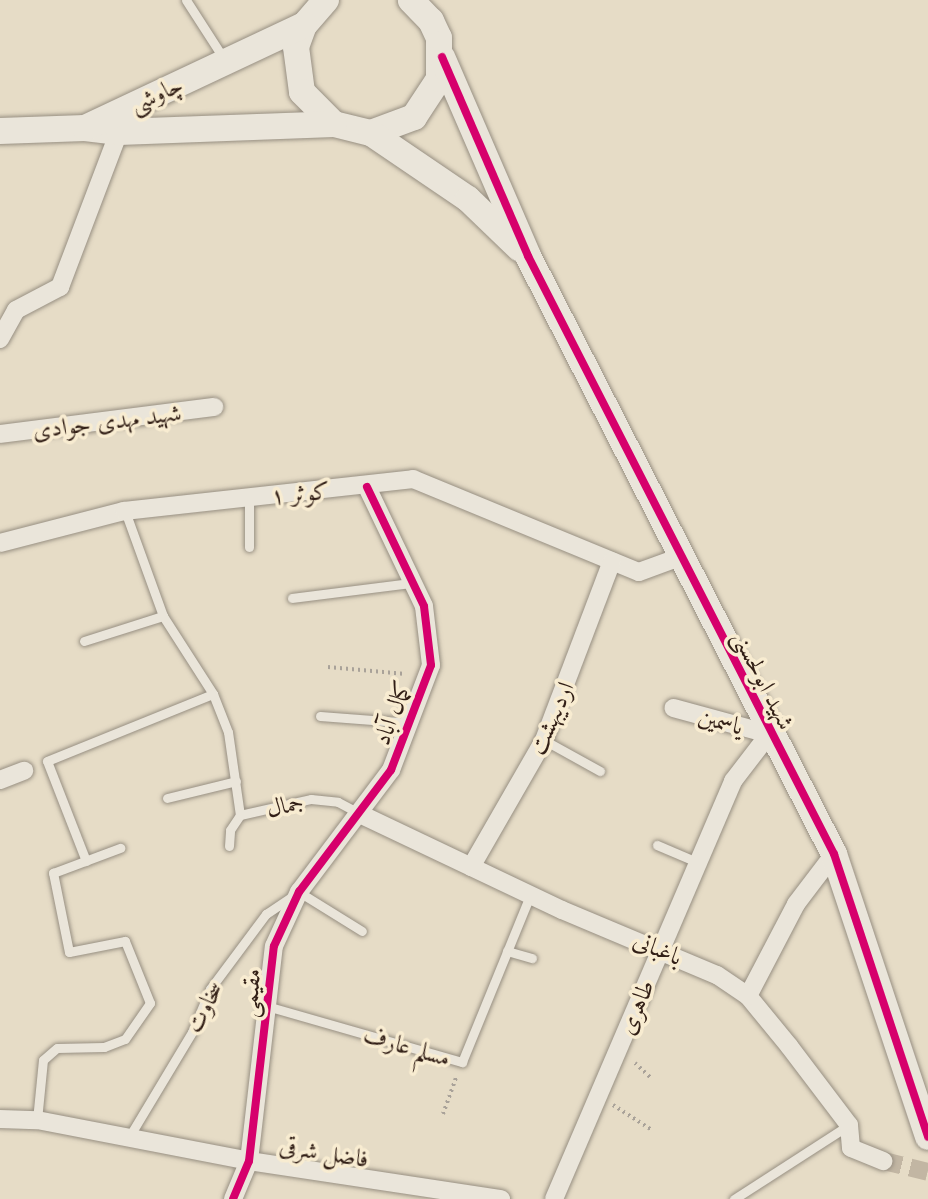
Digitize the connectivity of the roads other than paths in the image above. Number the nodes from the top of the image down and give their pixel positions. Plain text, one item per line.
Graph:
1 (186, 0) edge
2 (326, 0) edge
3 (411, 0) edge
4 (304, 25) junction
5 (442, 57) junction
6 (226, 62) junction
7 (334, 124) junction
8 (85, 128) junction
9 (0, 131) edge
10 (119, 132) junction
11 (371, 133) junction
12 (528, 256) junction
13 (8, 311) edge
14 (0, 339) edge
15 (214, 407) dead end
16 (0, 434) edge
17 (367, 487) junction
18 (249, 497) junction
19 (124, 511) junction
20 (0, 543) edge
21 (249, 547) dead end
22 (680, 557) junction
23 (612, 561) junction
24 (410, 583) junction
25 (292, 598) dead end
26 (163, 616) junction
27 (84, 641) dead end
28 (213, 694) junction
29 (673, 708) dead end
30 (320, 716) dead end
31 (412, 723) junction
32 (769, 734) junction
33 (544, 740) junction
34 (24, 771) dead end
35 (600, 771) dead end
36 (0, 780) edge
37 (236, 781) junction
38 (167, 798) dead end
39 (240, 815) junction
40 (362, 815) junction
41 (657, 845) dead end
42 (229, 846) dead end
43 (120, 848) dead end
44 (834, 854) junction
45 (86, 861) junction
46 (697, 862) junction
47 (471, 867) junction
48 (299, 892) junction
49 (530, 895) junction
50 (362, 931) dead end
51 (661, 948) junction
52 (507, 951) junction
53 (532, 958) dead end
54 (748, 996) junction
55 (270, 1007) junction
56 (0, 1119) edge
57 (37, 1120) junction
58 (849, 1125) junction
59 (928, 1137) edge
60 (128, 1138) junction
61 (249, 1161) junction
62 (884, 1161) tunnel mouth
63 (476, 1197) edge
64 (233, 1199) edge
65 (501, 1199) edge
66 (554, 1199) edge
67 (734, 1199) edge

1 - 6 lane
2 - 4 street
3 - 5 street, شهید ابولحسنی
4 - 6 street, چاوشی
4 - 7 street
5 - 11 street
5 - 12 street, شهید ابولحسنی
6 - 8 street, چاوشی
7 - 10 street
7 - 11 street
8 - 9 street, چاوشی
8 - 10 street
10 - 13 street
11 - 12 street
12 - 22 street, شهید ابولحسنی
13 - 14 street
15 - 16 street, شهید مهدی جوادی
17 - 18 street, کوثر ۱
17 - 23 street, کوثر ۱
17 - 24 street, کمال آباد
18 - 19 street, کوثر ۱
18 - 21 lane
19 - 20 street, کوثر ۱
19 - 26 lane
22 - 23 street, کوثر ۱
22 - 32 street, شهید ابولحسنی
23 - 33 street, اردیبهشت
24 - 25 lane
24 - 31 street, کمال آباد
26 - 27 lane
26 - 28 lane
28 - 37 lane
28 - 45 lane
29 - 32 street, یاسمین
30 - 31 lane
31 - 40 street, کمال آباد
32 - 44 street, شهید ابولحسنی
32 - 46 street, طاهری
33 - 35 lane
33 - 47 street, اردیبهشت
34 - 36 street
37 - 38 lane
37 - 39 lane
39 - 40 lane, جمال
39 - 42 lane, جمال
40 - 47 street, باغبانی
40 - 48 street, مقیمی
41 - 46 lane
43 - 45 lane
44 - 54 street
44 - 59 street, شهید ابولحسنی
45 - 57 lane
46 - 51 street, طاهری
47 - 49 street, باغبانی
48 - 50 lane
48 - 55 street, مقیمی
48 - 60 lane, سخاوت
49 - 51 street, باغبانی
49 - 52 lane, مسلم عارف
51 - 54 street, باغبانی
51 - 66 street, طاهری
52 - 53 lane
52 - 55 lane, مسلم عارف
54 - 58 street, باغبانی
55 - 61 street, مقیمی
56 - 57 street, فاضل شرقی
57 - 60 street, فاضل شرقی
58 - 62 street, باغبانی
58 - 67 lane
60 - 61 street, فاضل شرقی
61 - 63 street, فاضل شرقی
61 - 64 street, مقیمی
63 - 65 street, فاضل شرقی

